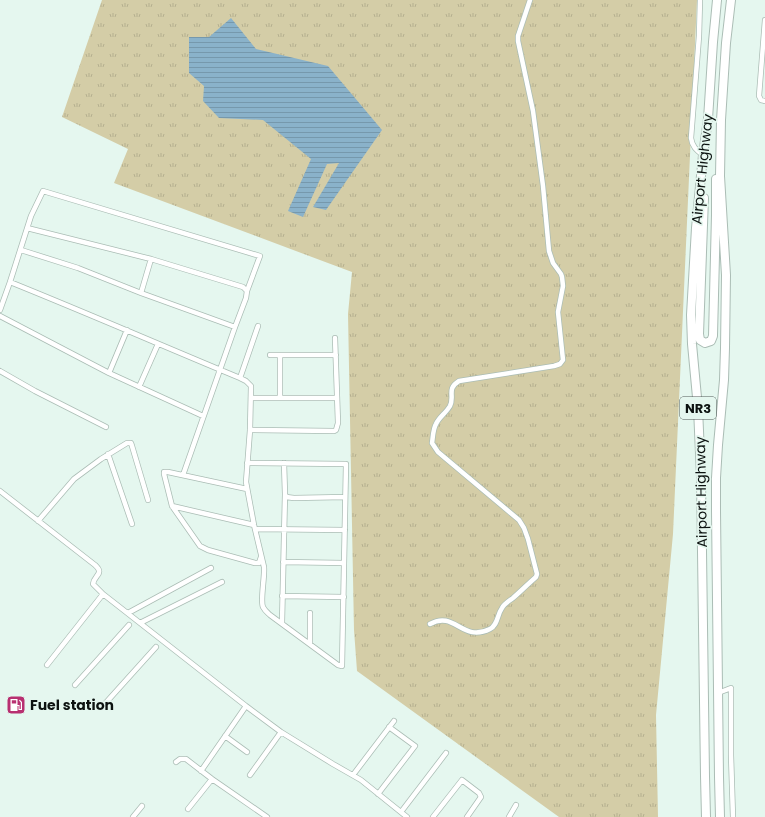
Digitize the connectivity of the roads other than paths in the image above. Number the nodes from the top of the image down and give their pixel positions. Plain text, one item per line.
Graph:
1 (530, 0) edge
2 (700, 0) edge
3 (717, 0) edge
4 (731, 0) edge
5 (765, 20) edge
6 (763, 59) edge
7 (722, 98) junction
8 (765, 101) edge
9 (707, 122) junction
10 (703, 155) junction
11 (27, 228) junction
12 (21, 250) junction
13 (151, 259) junction
14 (10, 282) junction
15 (247, 290) junction
16 (141, 293) junction
17 (0, 310) edge
18 (0, 316) edge
19 (258, 326) dead end
20 (235, 327) junction
21 (127, 330) junction
22 (335, 338) dead end
23 (158, 344) junction
24 (270, 355) dead end
25 (280, 355) junction
26 (336, 355) junction
27 (220, 369) junction
28 (0, 371) edge
29 (109, 373) junction
30 (240, 378) junction
31 (139, 387) junction
32 (251, 398) junction
33 (280, 398) junction
34 (337, 398) junction
35 (203, 416) junction
36 (106, 427) dead end
37 (250, 430) junction
38 (108, 454) junction
39 (247, 463) junction
40 (284, 463) junction
41 (183, 475) junction
42 (247, 489) junction
43 (0, 491) edge
44 (285, 494) junction
45 (345, 497) junction
46 (148, 500) dead end
47 (172, 506) junction
48 (38, 521) junction
49 (132, 524) dead end
50 (255, 527) junction
51 (284, 530) junction
52 (345, 530) junction
53 (261, 557) junction
54 (283, 562) junction
55 (344, 563) junction
56 (211, 568) dead end
57 (222, 582) dead end
58 (103, 594) junction
59 (282, 596) junction
60 (344, 597) junction
61 (128, 613) junction
62 (310, 613) dead end
63 (140, 623) junction
64 (282, 623) junction
65 (430, 624) dead end
66 (129, 625) dead end
67 (310, 644) junction
68 (156, 647) dead end
69 (46, 665) dead end
70 (74, 685) dead end
71 (718, 693) junction
72 (246, 706) junction
73 (102, 707) dead end
74 (394, 721) dead end
75 (389, 727) junction
76 (281, 732) junction
77 (225, 736) junction
78 (247, 752) dead end
79 (446, 753) dead end
80 (176, 762) dead end
81 (201, 771) junction
82 (250, 775) dead end
83 (353, 775) junction
84 (212, 779) junction
85 (378, 794) junction
86 (516, 805) dead end
87 (142, 806) dead end
88 (188, 809) dead end
89 (401, 812) junction
90 (133, 817) edge
91 (267, 817) edge
92 (407, 817) edge
93 (434, 817) edge
94 (468, 817) edge
95 (510, 817) edge
96 (706, 817) edge
97 (720, 817) edge
98 (733, 817) edge

1 - 65 street
2 - 10 street
3 - 9 highway, Airport Highway / NR3
4 - 7 highway, Airport Highway / NR3
5 - 6 street
6 - 8 street
7 - 9 highway
7 - 71 highway, Airport Highway / NR3
9 - 10 highway, Airport Highway / NR3
10 - 96 highway, Airport Highway / NR3
11 - 12 street
11 - 13 street
11 - 15 street
12 - 14 street
12 - 16 street
13 - 15 street
13 - 16 street
14 - 17 street
14 - 21 street
15 - 20 street
16 - 20 street
18 - 29 street
19 - 30 street
20 - 27 street
21 - 23 street
21 - 29 street
22 - 26 street
23 - 27 street
23 - 31 street
24 - 25 street
25 - 26 street
25 - 33 street
26 - 34 street
27 - 30 street
27 - 35 street
28 - 36 street
29 - 31 street
30 - 32 street
31 - 35 street
32 - 33 street
32 - 37 street
33 - 34 street
34 - 37 street
35 - 41 street
37 - 39 street
38 - 46 street
38 - 48 street
38 - 49 street
39 - 40 street
39 - 42 street
40 - 44 street
40 - 45 street
41 - 42 street
41 - 47 street
42 - 50 street
43 - 48 street
44 - 45 street
44 - 51 street
45 - 52 street
47 - 50 street
47 - 53 street
48 - 58 street
50 - 51 street
50 - 53 street
51 - 52 street
51 - 54 street
52 - 55 street
53 - 64 street
54 - 55 street
54 - 59 street
55 - 60 street
56 - 61 street
57 - 63 street
58 - 61 street
58 - 69 street
59 - 60 street
59 - 64 street
60 - 67 street
61 - 63 street
62 - 67 street
63 - 72 street
64 - 67 street
66 - 70 street
68 - 73 street
71 - 97 highway, Airport Highway / NR3
71 - 98 street
72 - 76 street
72 - 77 street
74 - 75 street
75 - 83 street
75 - 85 street
76 - 82 street
76 - 83 street
77 - 78 street
77 - 81 street
79 - 89 street
80 - 81 street
81 - 84 street
83 - 85 street
84 - 88 street
84 - 91 street
85 - 89 street
86 - 95 street
87 - 90 street
89 - 92 street
93 - 94 street

